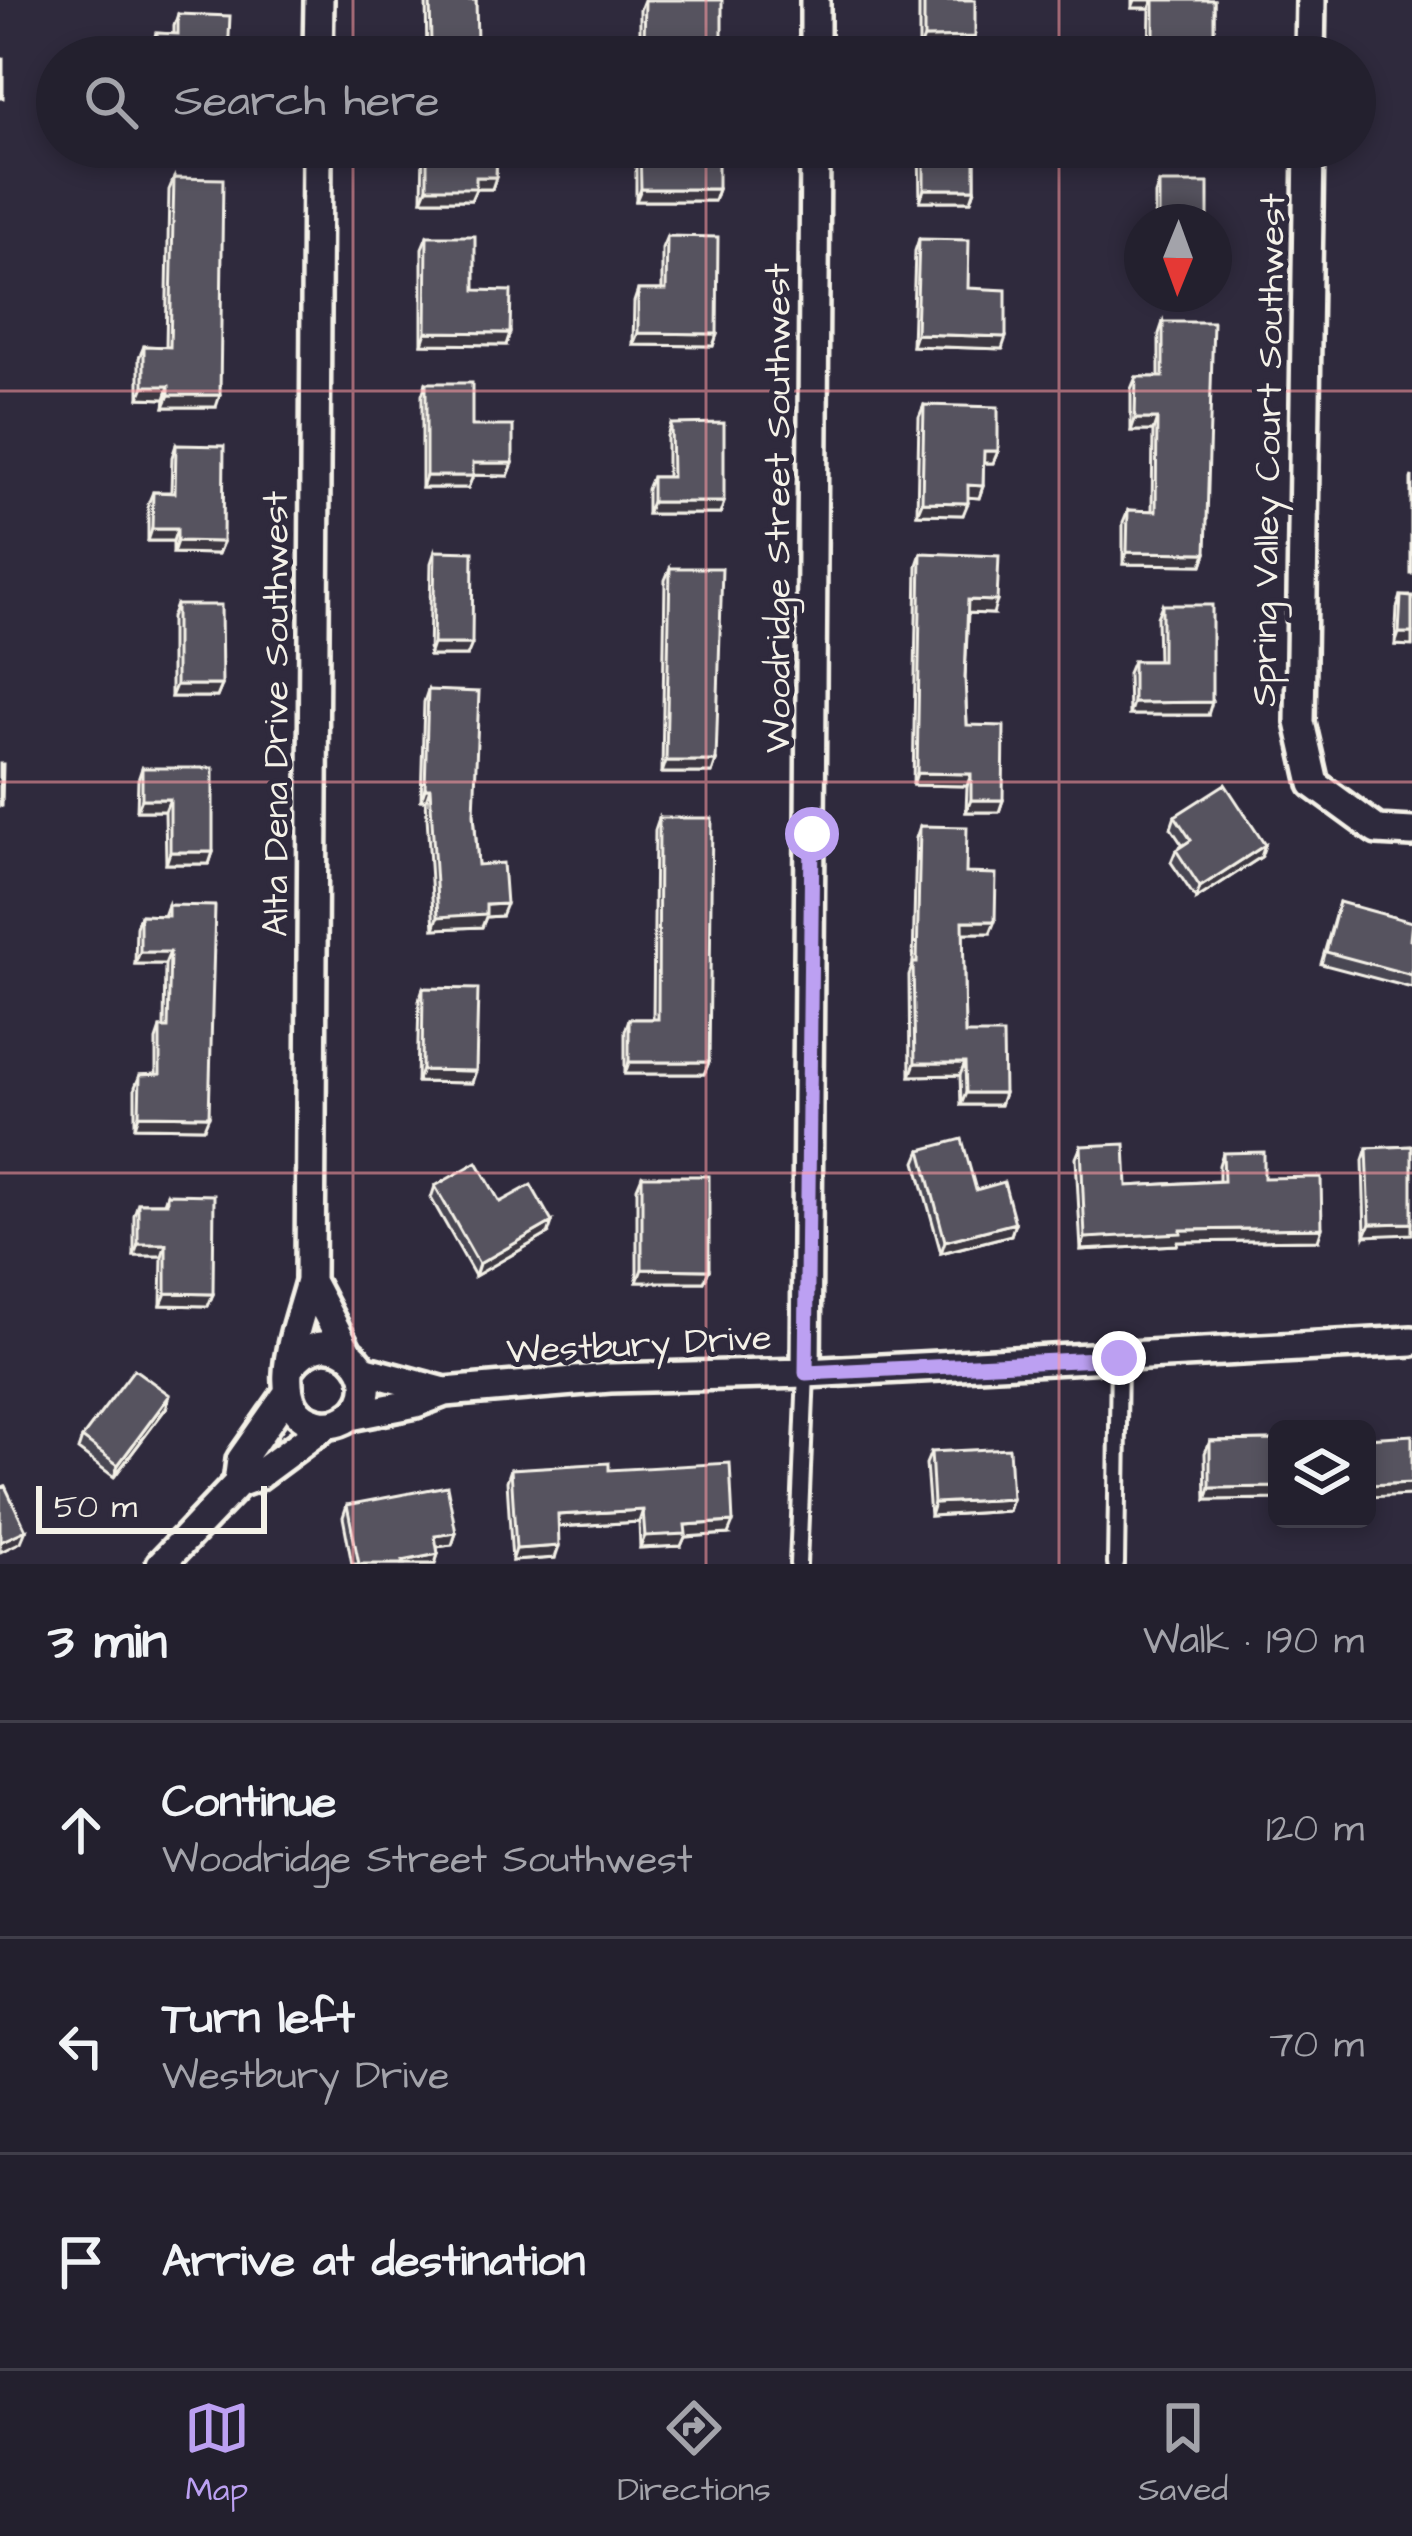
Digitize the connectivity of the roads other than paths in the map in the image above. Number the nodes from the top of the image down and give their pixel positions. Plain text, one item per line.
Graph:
1 (319, 0) edge
2 (815, 0) edge
3 (1311, 0) edge
4 (319, 36) edge
5 (815, 36) edge
6 (1310, 36) edge
7 (317, 168) edge
8 (815, 168) edge
9 (1309, 168) edge
10 (1412, 832) edge
11 (310, 1281) junction
12 (1412, 1341) edge
13 (1119, 1358) junction
14 (355, 1360) junction
15 (806, 1373) junction
16 (288, 1380) junction
17 (445, 1392) junction
18 (338, 1421) junction
19 (238, 1483) junction
20 (161, 1564) edge
21 (798, 1564) edge
22 (1116, 1564) edge

1 - 4 street
2 - 5 street
3 - 6 street
7 - 11 street, Alta Dena Drive Southwest
8 - 15 street, Woodridge Street Southwest
9 - 10 street, Spring Valley Court Southwest
11 - 14 street, Alta Dena Drive Southwest
11 - 16 street, Alta Dena Drive Southwest
12 - 13 street, Westbury Drive
13 - 15 street, Westbury Drive
13 - 22 lane
14 - 16 street
14 - 17 street, Westbury Drive
14 - 18 street
15 - 17 street, Westbury Drive
15 - 21 lane
16 - 18 street
16 - 19 street, Westbury Drive
17 - 18 street, Westbury Drive
18 - 19 street, Westbury Drive
19 - 20 street, Westbury Drive

